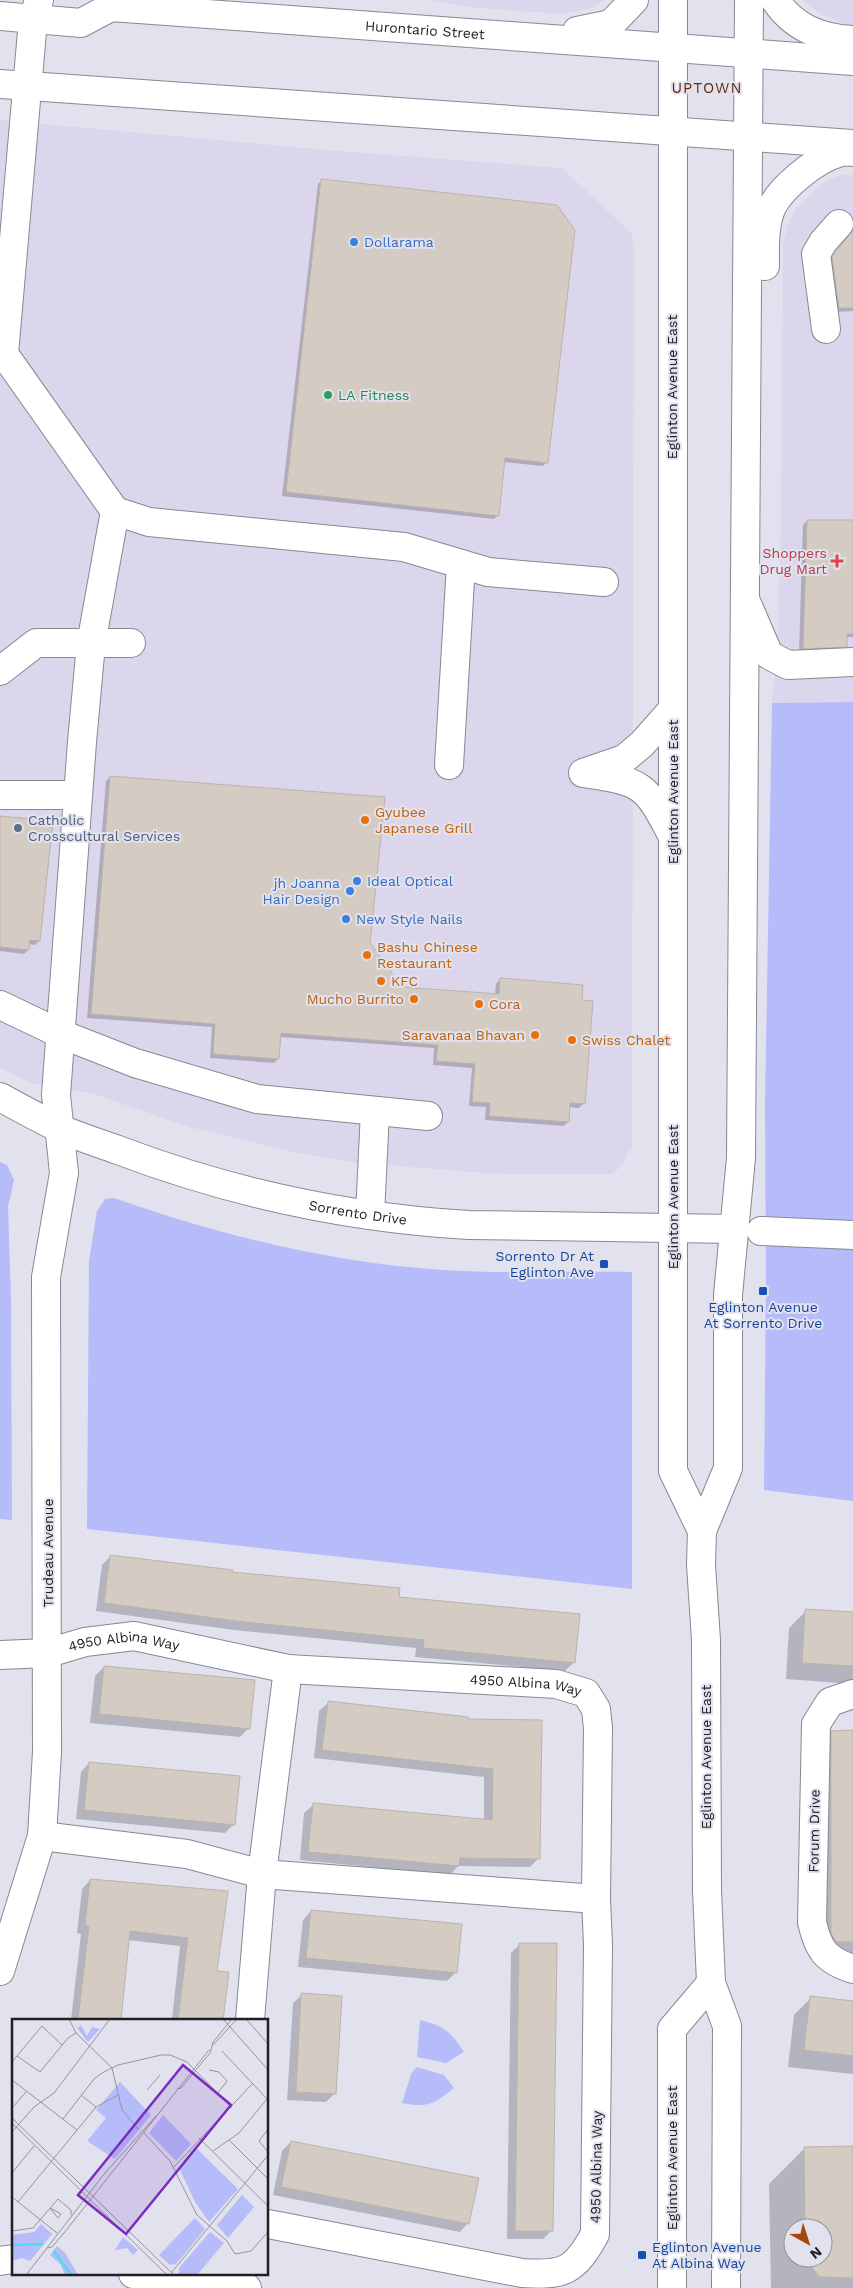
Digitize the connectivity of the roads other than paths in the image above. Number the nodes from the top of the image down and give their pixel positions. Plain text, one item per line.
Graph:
1 (634, 0) edge
2 (673, 0) edge
3 (749, 0) edge
4 (775, 0) edge
5 (36, 10) edge
6 (0, 16) edge
7 (512, 34) junction
8 (853, 40) edge
9 (673, 47) junction
10 (749, 53) junction
11 (853, 61) edge
12 (0, 84) edge
13 (28, 88) junction
14 (673, 131) junction
15 (749, 136) junction
16 (853, 144) edge
17 (853, 152) edge
18 (839, 224) dead end
19 (826, 328) dead end
20 (2, 354) edge
21 (748, 358) junction
22 (115, 511) junction
23 (461, 564) junction
24 (604, 582) dead end
25 (746, 599) junction
26 (131, 643) dead end
27 (90, 644) junction
28 (853, 662) edge
29 (0, 671) edge
30 (673, 709) junction
31 (449, 765) dead end
32 (0, 795) edge
33 (77, 795) junction
34 (673, 838) junction
35 (0, 1006) edge
36 (61, 1034) junction
37 (0, 1097) edge
38 (376, 1111) junction
39 (428, 1116) dead end
40 (61, 1129) junction
41 (370, 1215) junction
42 (673, 1227) junction
43 (748, 1230) junction
44 (853, 1235) edge
45 (702, 1531) junction
46 (48, 1653) junction
47 (0, 1655) edge
48 (288, 1669) junction
49 (853, 1694) edge
50 (42, 1836) junction
51 (262, 1874) junction
52 (596, 1898) junction
53 (853, 1969) edge
54 (0, 1971) edge
55 (711, 1983) junction
56 (250, 2019) edge
57 (269, 2224) edge
58 (155, 2276) edge
59 (241, 2284) edge
60 (672, 2288) edge
61 (726, 2288) edge

1 - 7 main road
2 - 9 main road, Eglinton Avenue East
3 - 10 main road, Eglinton Avenue East
4 - 8 main road
5 - 6 main road, Hurontario Street
5 - 7 main road, Hurontario Street
5 - 13 main road
7 - 9 main road, Hurontario Street
9 - 10 main road, Hurontario Street
9 - 14 main road, Eglinton Avenue East
10 - 11 main road, Hurontario Street
10 - 15 main road, Eglinton Avenue East
12 - 13 main road
13 - 14 main road
13 - 20 main road
14 - 15 main road
14 - 30 main road, Eglinton Avenue East
15 - 16 main road
15 - 21 main road, Eglinton Avenue East
17 - 21 main road
18 - 19 main road
20 - 22 main road
21 - 25 main road, Eglinton Avenue East
22 - 23 main road
22 - 27 main road, Trudeau Avenue
23 - 24 main road
23 - 31 main road
25 - 28 main road
25 - 43 main road, Eglinton Avenue East
26 - 27 main road
27 - 29 main road
27 - 33 main road, Trudeau Avenue
30 - 34 main road, Eglinton Avenue East
30 - 34 main road
32 - 33 main road
33 - 36 main road, Trudeau Avenue
34 - 42 main road, Eglinton Avenue East
35 - 36 main road
36 - 38 main road
36 - 40 main road, Trudeau Avenue
37 - 40 main road, Sorrento Drive
38 - 39 main road
38 - 41 main road
40 - 41 main road, Sorrento Drive
40 - 46 main road, Trudeau Avenue
41 - 42 main road, Sorrento Drive
42 - 43 main road, Sorrento Drive
42 - 45 main road, Eglinton Avenue East
43 - 44 main road, Sorrento Drive
43 - 45 main road, Eglinton Avenue East
45 - 55 main road, Eglinton Avenue East
46 - 47 main road, 4950 Albina Way
46 - 48 main road, 4950 Albina Way
46 - 50 main road, Trudeau Avenue
48 - 51 main road
48 - 52 main road, 4950 Albina Way
49 - 53 main road, Forum Drive
50 - 51 main road
50 - 54 main road, Trudeau Avenue
51 - 52 main road
51 - 56 main road
52 - 57 main road, 4950 Albina Way
55 - 60 main road, Eglinton Avenue East
55 - 61 main road, Eglinton Avenue East
58 - 59 main road

